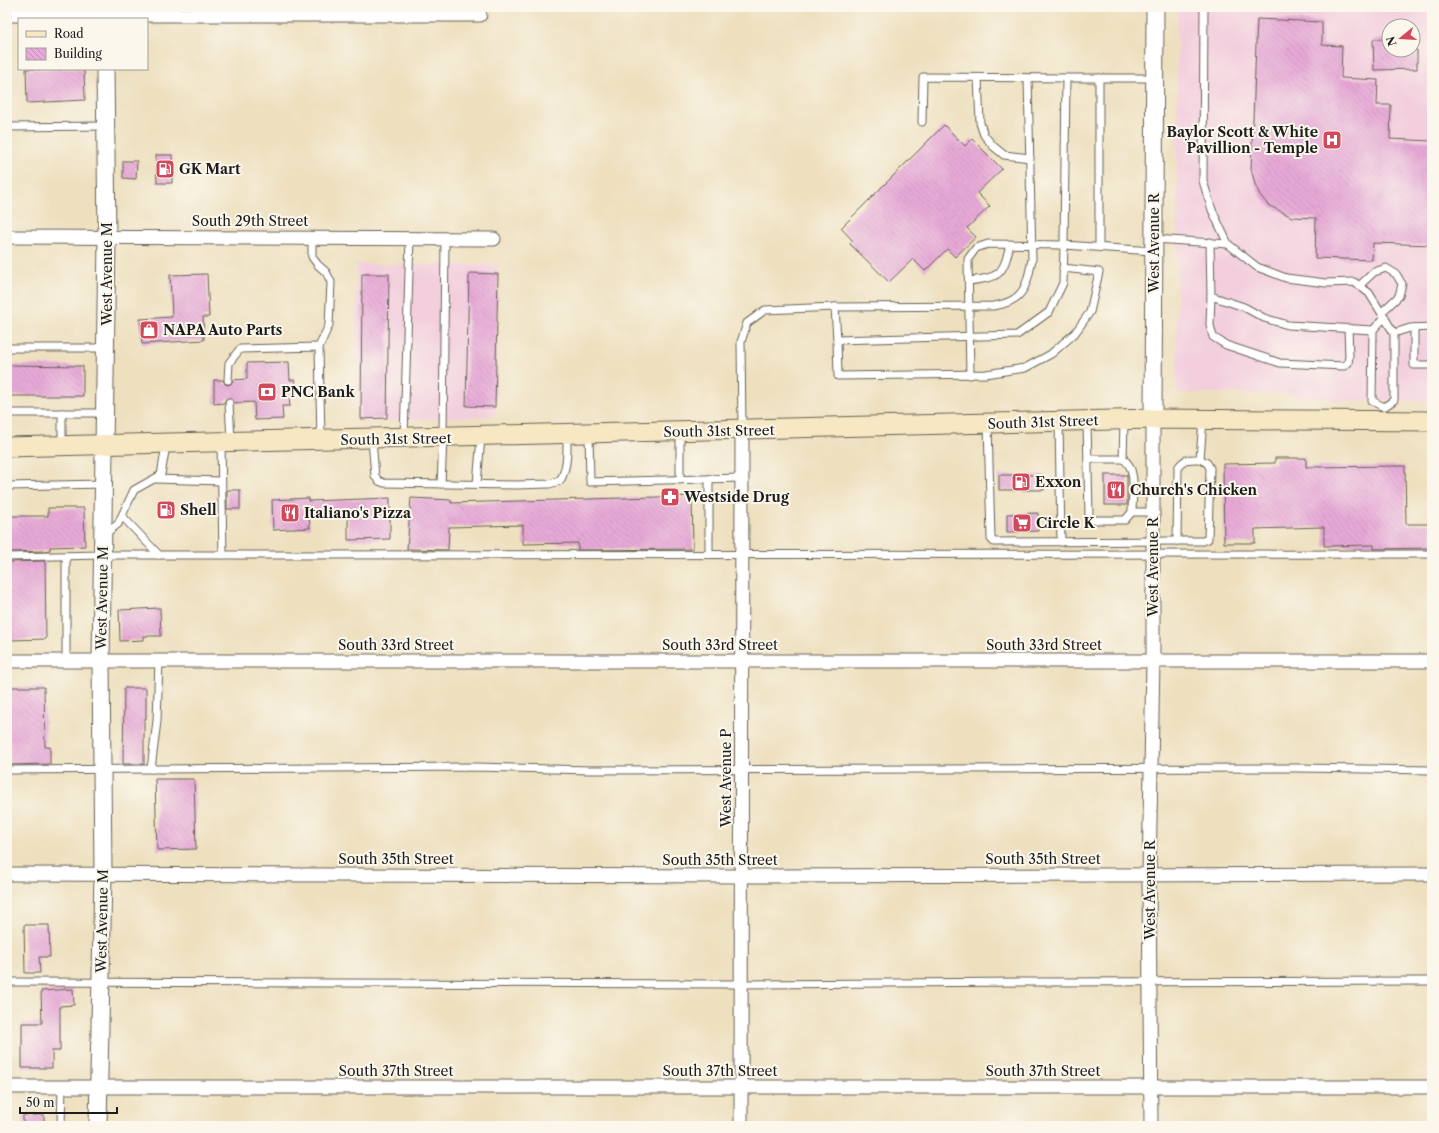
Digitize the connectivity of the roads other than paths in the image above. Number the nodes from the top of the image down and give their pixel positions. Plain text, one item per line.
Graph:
1 (1155, 7) edge
2 (1204, 7) edge
3 (104, 13) edge
4 (7, 15) edge
5 (480, 15) dead end
6 (105, 70) edge
7 (978, 78) junction
8 (1028, 78) junction
9 (1066, 78) junction
10 (1099, 78) junction
11 (1155, 78) junction
12 (922, 122) dead end
13 (106, 126) junction
14 (7, 127) edge
15 (1030, 158) junction
16 (7, 237) edge
17 (108, 237) junction
18 (312, 238) junction
19 (410, 238) junction
20 (445, 239) junction
21 (494, 239) dead end
22 (1210, 242) junction
23 (1010, 244) junction
24 (1032, 244) junction
25 (1228, 244) junction
26 (1064, 245) junction
27 (1154, 245) junction
28 (1099, 247) junction
29 (1063, 268) junction
30 (969, 281) junction
31 (1359, 286) junction
32 (1211, 296) junction
33 (969, 305) junction
34 (835, 307) junction
35 (1384, 315) junction
36 (1432, 327) edge
37 (1348, 328) junction
38 (1414, 328) junction
39 (1373, 330) junction
40 (1394, 333) junction
41 (969, 337) junction
42 (837, 340) junction
43 (319, 347) junction
44 (7, 348) edge
45 (106, 348) junction
46 (1432, 365) edge
47 (970, 374) junction
48 (228, 380) dead end
49 (229, 403) dead end
50 (7, 413) edge
51 (62, 413) junction
52 (106, 413) junction
53 (1384, 414) junction
54 (1153, 419) junction
55 (1124, 420) junction
56 (1203, 420) junction
57 (1087, 421) junction
58 (1432, 421) edge
59 (1059, 422) junction
60 (988, 424) junction
61 (742, 431) junction
62 (680, 432) junction
63 (590, 434) junction
64 (567, 435) junction
65 (481, 437) junction
66 (444, 438) junction
67 (404, 439) junction
68 (372, 440) junction
69 (321, 441) junction
70 (226, 443) junction
71 (166, 445) junction
72 (105, 446) junction
73 (62, 447) junction
74 (7, 448) edge
75 (1123, 458) junction
76 (1088, 459) junction
77 (1200, 459) junction
78 (742, 478) junction
79 (155, 479) junction
80 (709, 479) junction
81 (680, 480) junction
82 (221, 481) junction
83 (105, 484) junction
84 (441, 484) junction
85 (477, 484) junction
86 (7, 486) edge
87 (1132, 512) junction
88 (1153, 512) junction
89 (122, 516) junction
90 (104, 535) junction
91 (1154, 541) junction
92 (1177, 541) junction
93 (1061, 542) junction
94 (709, 554) junction
95 (742, 554) junction
96 (1432, 554) edge
97 (103, 555) junction
98 (159, 555) junction
99 (223, 555) junction
100 (1154, 555) junction
101 (66, 556) junction
102 (7, 558) edge
103 (101, 660) junction
104 (159, 660) junction
105 (7, 661) edge
106 (66, 661) junction
107 (741, 661) junction
108 (1432, 661) edge
109 (1154, 662) junction
110 (102, 769) junction
111 (151, 769) junction
112 (1152, 769) junction
113 (7, 770) edge
114 (742, 770) junction
115 (1432, 770) edge
116 (7, 874) edge
117 (103, 874) junction
118 (1432, 874) edge
119 (1149, 875) junction
120 (741, 876) junction
121 (1432, 981) edge
122 (7, 982) edge
123 (101, 982) junction
124 (1150, 983) junction
125 (741, 984) junction
126 (7, 1087) edge
127 (62, 1087) junction
128 (99, 1087) junction
129 (741, 1087) junction
130 (1152, 1087) junction
131 (1432, 1087) edge
132 (61, 1126) edge
133 (98, 1126) edge
134 (741, 1126) edge
135 (1151, 1126) edge

1 - 11 street, West Avenue R
2 - 25 lane
3 - 4 street
3 - 5 street
6 - 13 street, West Avenue M
7 - 8 lane
7 - 12 lane
7 - 15 lane
8 - 9 lane
8 - 15 lane
9 - 10 lane
9 - 26 lane
10 - 11 lane
10 - 28 lane
11 - 27 street, West Avenue R
13 - 14 lane
13 - 17 street, West Avenue M
15 - 24 lane
16 - 17 street, South 29th Street
17 - 18 street, South 29th Street
17 - 45 street, West Avenue M
18 - 19 street, South 29th Street
18 - 43 lane
19 - 20 street, South 29th Street
19 - 67 lane
20 - 21 street, South 29th Street
20 - 66 lane
22 - 25 lane
22 - 27 lane
22 - 32 lane
23 - 24 lane
23 - 30 lane
23 - 30 lane
24 - 26 lane
24 - 33 lane
25 - 31 lane
26 - 28 lane
26 - 29 lane
27 - 28 lane
27 - 54 street, West Avenue R
29 - 41 lane
29 - 47 lane
30 - 33 lane
31 - 35 lane
31 - 35 lane
32 - 37 lane
32 - 37 lane
33 - 34 lane
33 - 41 lane
34 - 42 lane
34 - 61 lane
35 - 39 lane
35 - 40 lane
36 - 38 lane
37 - 39 lane
38 - 40 lane
38 - 46 lane
39 - 53 lane
40 - 53 lane
41 - 42 lane
41 - 47 lane
42 - 47 lane
43 - 48 lane
43 - 69 lane
44 - 45 lane
45 - 52 street, West Avenue M
49 - 70 lane
50 - 51 lane
51 - 52 lane
51 - 73 lane
52 - 72 street, West Avenue M
53 - 56 main road, South 31st Street
53 - 58 main road, South 31st Street
54 - 55 main road, South 31st Street
54 - 56 main road, South 31st Street
54 - 88 street, West Avenue R
55 - 57 main road, South 31st Street
55 - 75 lane
56 - 77 lane
57 - 59 main road, South 31st Street
57 - 76 lane
59 - 60 main road, South 31st Street
59 - 93 lane
60 - 61 main road, South 31st Street
60 - 93 lane
61 - 62 main road, South 31st Street
61 - 78 street, West Avenue P
62 - 63 main road, South 31st Street
62 - 81 lane
63 - 64 main road, South 31st Street
63 - 81 lane
64 - 65 main road, South 31st Street
64 - 85 lane
65 - 66 main road, South 31st Street
65 - 85 lane
66 - 67 main road, South 31st Street
66 - 84 lane
67 - 68 main road, South 31st Street
68 - 69 main road, South 31st Street
68 - 84 lane
69 - 70 main road, South 31st Street
70 - 71 main road, South 31st Street
70 - 82 lane
71 - 72 main road, South 31st Street
71 - 79 lane
72 - 73 main road, South 31st Street
72 - 83 street, West Avenue M
73 - 74 main road, South 31st Street
75 - 76 lane
75 - 87 lane
76 - 87 lane
77 - 92 lane
77 - 92 lane
78 - 80 lane
78 - 95 street, West Avenue P
79 - 82 lane
79 - 89 lane
80 - 81 lane
80 - 94 lane
82 - 99 lane
83 - 86 lane
83 - 90 street, West Avenue M
84 - 85 lane
87 - 88 lane
88 - 91 street, West Avenue R
89 - 90 lane
89 - 98 lane
90 - 97 street, West Avenue M
91 - 92 lane
91 - 93 lane
91 - 100 street, West Avenue R
94 - 95 lane
94 - 99 lane
95 - 100 lane
95 - 107 street, West Avenue P
96 - 100 lane
97 - 98 lane
97 - 101 lane
97 - 103 street, West Avenue M
98 - 99 lane
100 - 109 street, West Avenue R
101 - 102 lane
101 - 106 lane
103 - 104 street, South 33rd Street
103 - 106 street, South 33rd Street
103 - 110 street, West Avenue M
104 - 107 street, South 33rd Street
104 - 111 lane
105 - 106 street, South 33rd Street
107 - 109 street, South 33rd Street
107 - 114 street, West Avenue P
108 - 109 street, South 33rd Street
109 - 112 street, West Avenue R
110 - 111 lane
110 - 113 lane
110 - 117 street, West Avenue M
111 - 114 lane
112 - 114 lane
112 - 115 lane
112 - 119 street, West Avenue R
114 - 120 street, West Avenue P
116 - 117 street, South 35th Street
117 - 120 street, South 35th Street
117 - 123 street, West Avenue M
118 - 119 street, South 35th Street
119 - 120 street, South 35th Street
119 - 124 street, West Avenue R
120 - 125 street, West Avenue P
121 - 124 lane
122 - 123 lane
123 - 125 lane
123 - 128 street, West Avenue M
124 - 125 lane
124 - 130 street, West Avenue R
125 - 129 street, West Avenue P
126 - 127 street, South 37th Street
127 - 128 street, South 37th Street
127 - 132 lane
128 - 129 street, South 37th Street
128 - 133 street, West Avenue M
129 - 130 street, South 37th Street
129 - 134 street, West Avenue P
130 - 131 street, South 37th Street
130 - 135 street, West Avenue R

